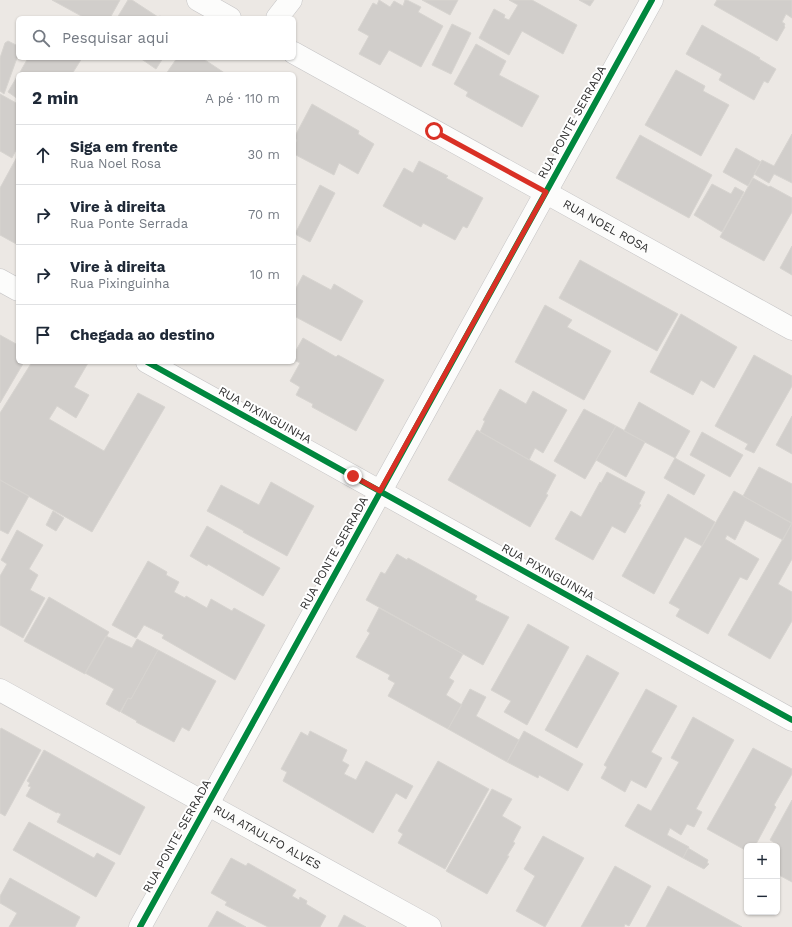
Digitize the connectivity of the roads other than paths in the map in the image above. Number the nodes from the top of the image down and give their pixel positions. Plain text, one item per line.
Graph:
1 (198, 0) edge
2 (291, 0) edge
3 (652, 0) edge
4 (226, 16) edge
5 (279, 16) edge
6 (296, 54) edge
7 (546, 192) junction
8 (0, 280) edge
9 (16, 289) edge
10 (792, 329) edge
11 (151, 364) edge
12 (380, 491) junction
13 (0, 690) edge
14 (792, 720) edge
15 (208, 804) junction
16 (140, 927) edge
17 (430, 927) edge

1 - 4 street
2 - 5 street
3 - 7 street, RUA PONTE SERRADA
6 - 7 street, RUA NOEL ROSA
7 - 10 street, RUA NOEL ROSA
7 - 12 street, RUA PONTE SERRADA
8 - 9 street
11 - 12 street, RUA PIXINGUINHA
12 - 14 street, RUA PIXINGUINHA
12 - 15 street, RUA PONTE SERRADA
13 - 15 street, RUA ATAULFO ALVES
15 - 16 street, RUA PONTE SERRADA
15 - 17 street, RUA ATAULFO ALVES

